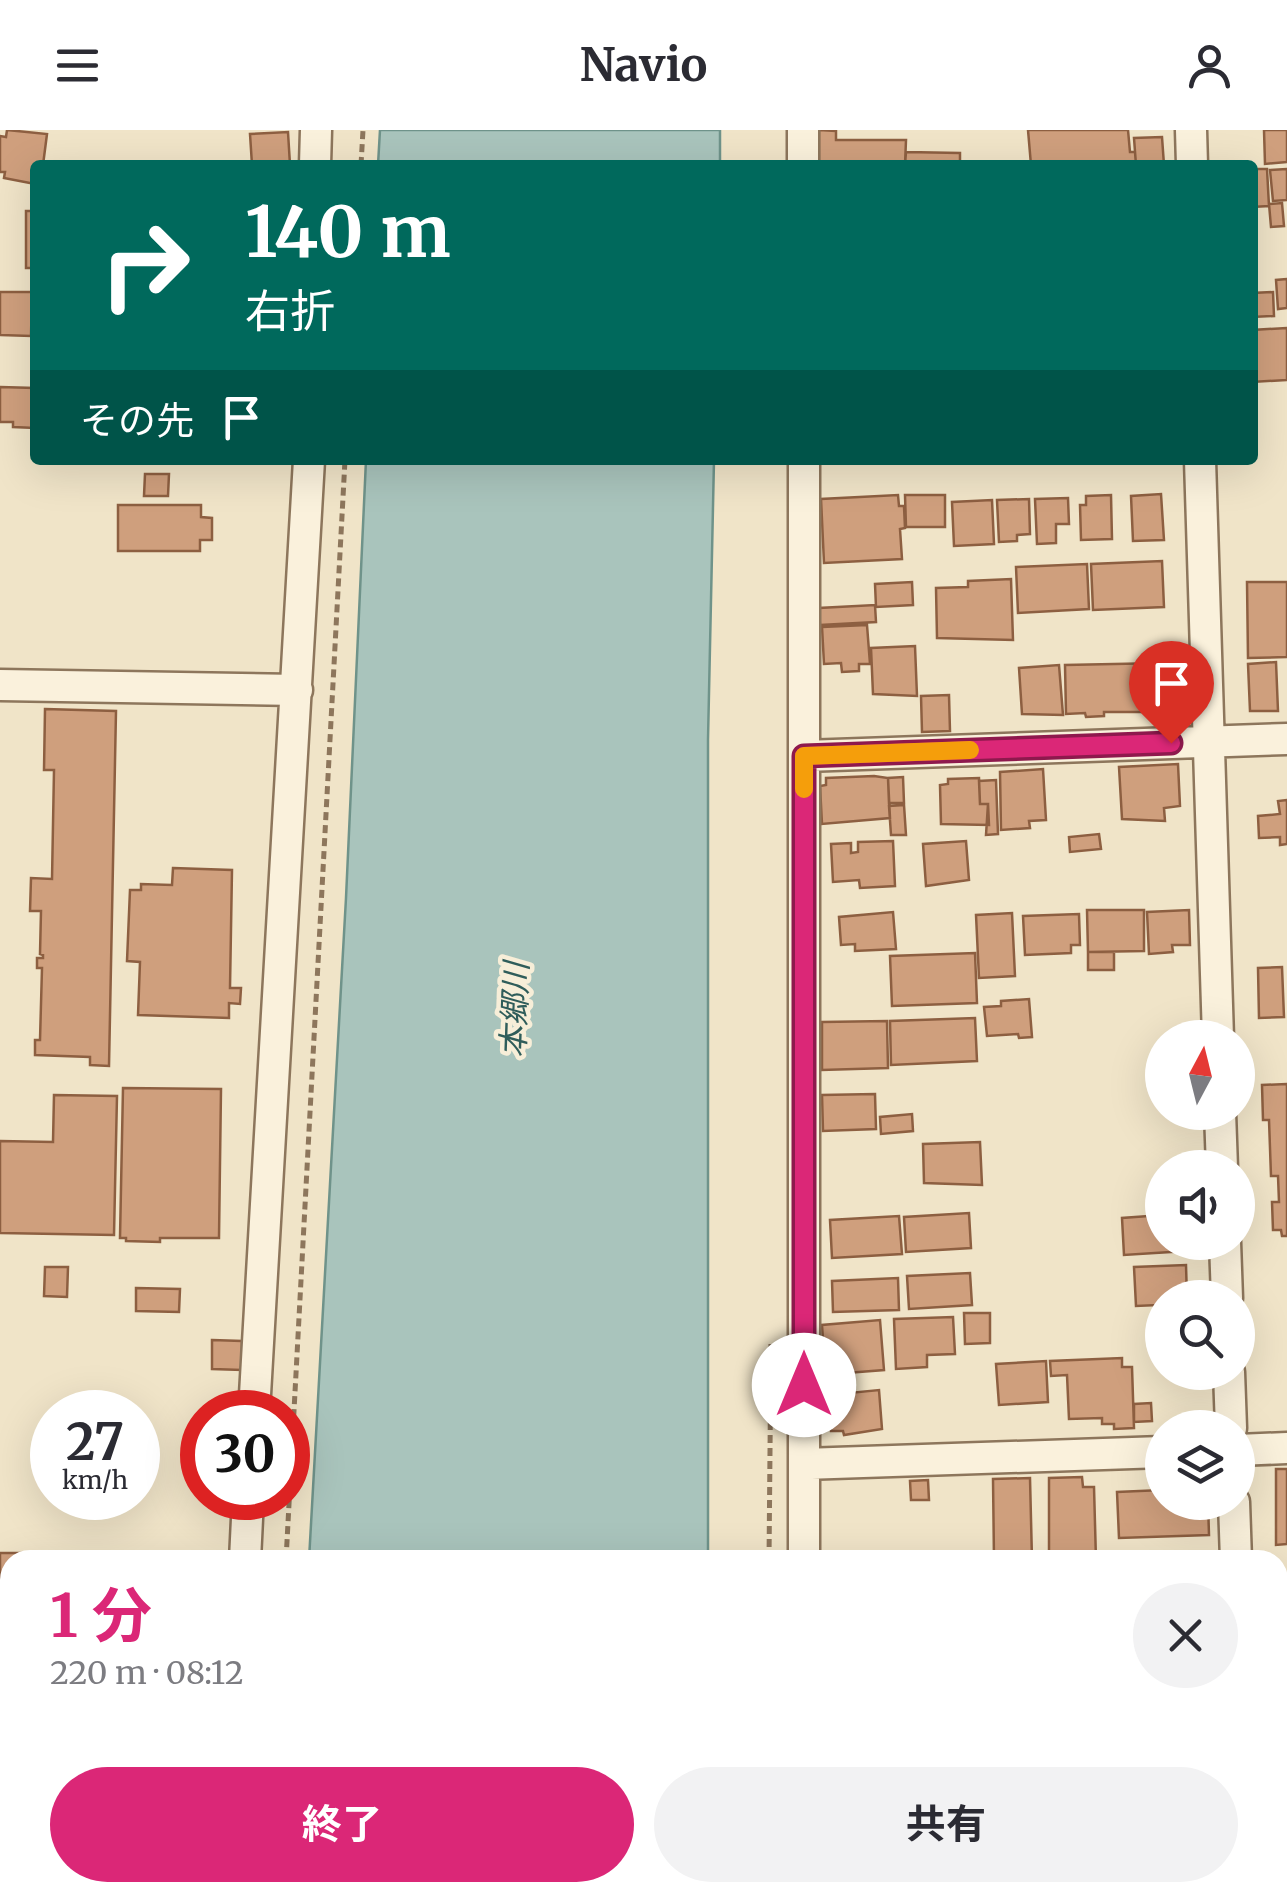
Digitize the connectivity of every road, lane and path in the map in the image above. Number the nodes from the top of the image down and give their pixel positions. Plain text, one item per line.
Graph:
1 (316, 130) edge
2 (363, 130) edge
3 (803, 130) edge
4 (1191, 130) edge
5 (315, 160) edge
6 (361, 160) edge
7 (803, 160) edge
8 (1192, 160) edge
9 (309, 465) edge
10 (345, 465) edge
11 (804, 465) edge
12 (1200, 465) edge
13 (0, 685) edge
14 (296, 690) junction
15 (1287, 739) edge
16 (1208, 742) junction
17 (804, 756) junction
18 (1217, 1020) edge
19 (255, 1390) edge
20 (1287, 1448) edge
21 (1255, 1449) edge
22 (1145, 1453) edge
23 (804, 1464) junction
24 (247, 1520) edge
25 (1235, 1520) edge
26 (245, 1550) edge
27 (287, 1550) edge
28 (804, 1550) edge
29 (1236, 1550) edge

1 - 5 street
2 - 6 path
3 - 7 street
4 - 8 street
9 - 14 street
10 - 27 path
11 - 17 street
12 - 16 street
13 - 14 street
14 - 19 street
15 - 16 street
16 - 17 street
16 - 18 street
17 - 23 street
20 - 21 street
22 - 23 street
23 - 28 street
24 - 26 street
25 - 29 street

